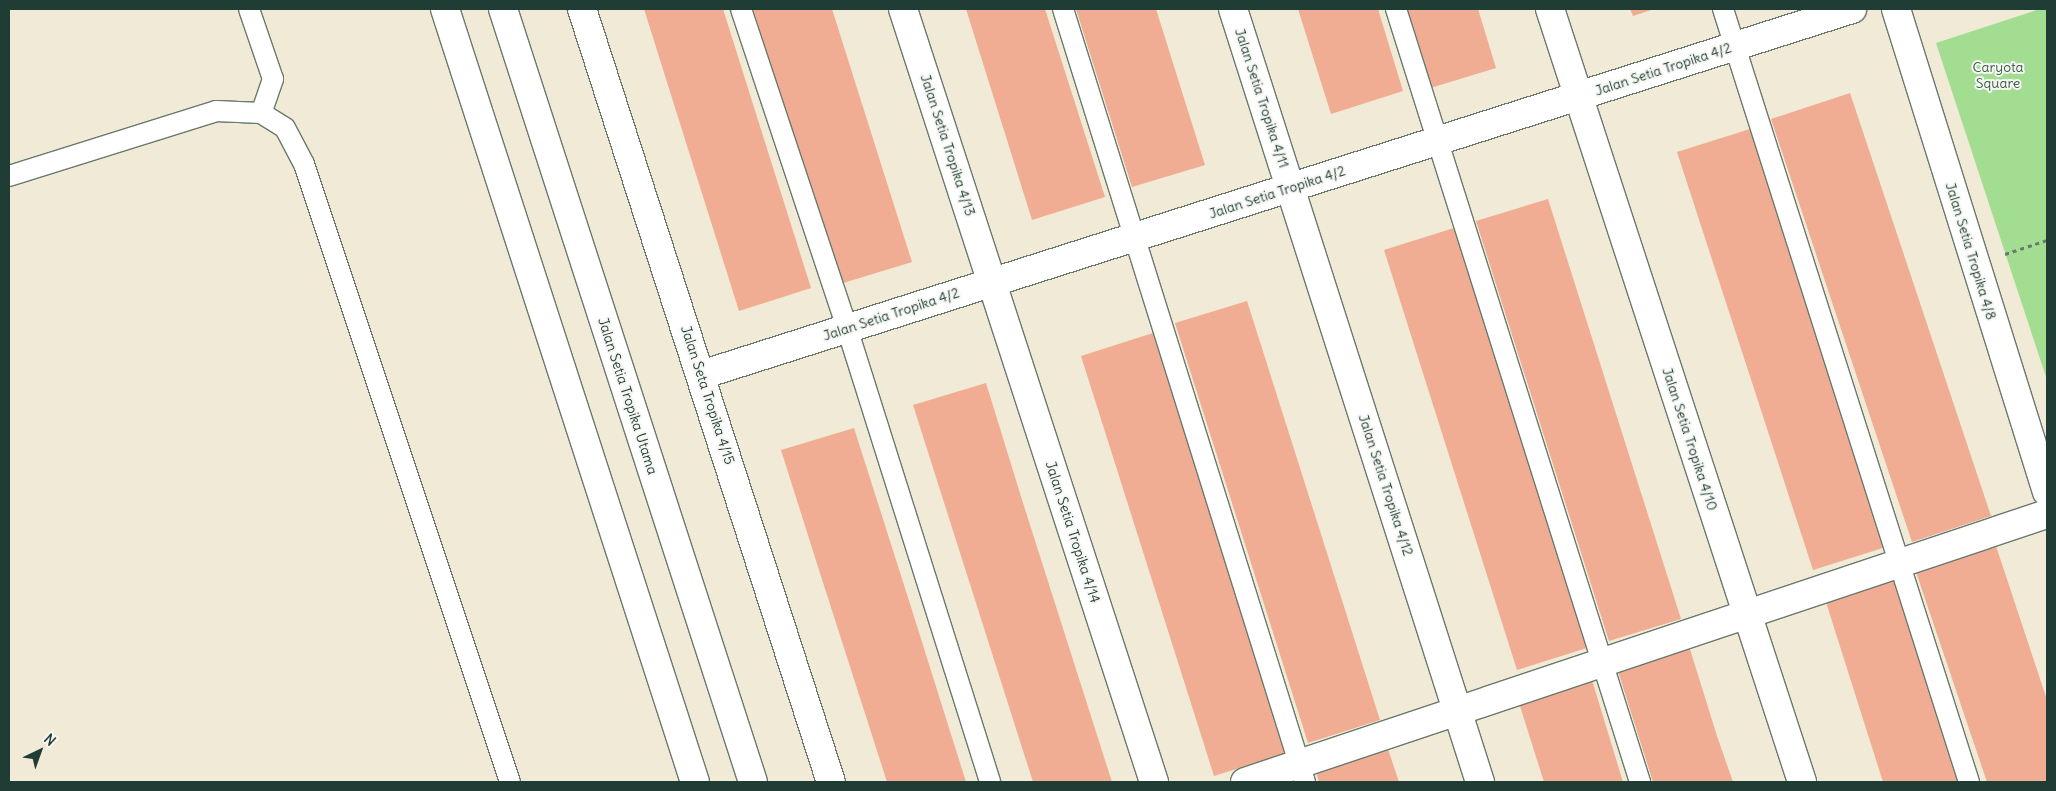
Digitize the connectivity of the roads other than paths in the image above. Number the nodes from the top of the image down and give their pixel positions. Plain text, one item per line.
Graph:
1 (250, 9) edge
2 (445, 9) edge
3 (503, 9) edge
4 (582, 9) edge
5 (741, 9) edge
6 (903, 9) edge
7 (1063, 9) edge
8 (1233, 9) edge
9 (1396, 9) edge
10 (1550, 9) edge
11 (1723, 9) edge
12 (1852, 9) edge
13 (1896, 9) edge
14 (1735, 46) junction
15 (1578, 96) junction
16 (261, 113) junction
17 (1439, 140) junction
18 (9, 176) edge
19 (1292, 187) junction
20 (1136, 236) junction
21 (993, 282) junction
22 (847, 328) junction
23 (701, 375) junction
24 (2047, 492) edge
25 (2047, 514) edge
26 (1897, 564) junction
27 (1747, 614) junction
28 (1601, 663) junction
29 (1457, 711) junction
30 (1302, 773) edge
31 (510, 782) edge
32 (695, 782) edge
33 (753, 782) edge
34 (832, 782) edge
35 (990, 782) edge
36 (1154, 782) edge
37 (1245, 782) edge
38 (1480, 782) edge
39 (1640, 782) edge
40 (1802, 782) edge
41 (1969, 782) edge

1 - 16 lane
2 - 32 street
3 - 33 street, Jalan Setia Tropika Utama
4 - 23 street, Jalan Seta Tropika 4/15
5 - 22 lane
6 - 21 street, Jalan Setia Tropika 4/13
7 - 20 lane
8 - 19 street, Jalan Setia Tropika 4/11
9 - 17 lane
10 - 15 street, Jalan Setia Tropika 4/10
11 - 14 lane
12 - 14 street, Jalan Setia Tropika 4/2
13 - 24 street, Jalan Setia Tropika 4/8
14 - 15 street, Jalan Setia Tropika 4/2
14 - 26 lane
15 - 17 street, Jalan Setia Tropika 4/2
15 - 27 street, Jalan Setia Tropika 4/10
16 - 18 lane
16 - 31 lane
17 - 19 street, Jalan Setia Tropika 4/2
17 - 28 lane
19 - 20 street, Jalan Setia Tropika 4/2
19 - 29 street, Jalan Setia Tropika 4/12
20 - 21 street, Jalan Setia Tropika 4/2
20 - 30 lane
21 - 22 street, Jalan Setia Tropika 4/2
21 - 36 street, Jalan Setia Tropika 4/14
22 - 23 street, Jalan Setia Tropika 4/2
22 - 35 lane
23 - 34 street, Jalan Seta Tropika 4/15
25 - 26 street
26 - 27 street
26 - 41 lane
27 - 28 street
27 - 40 street, Jalan Setia Tropika 4/10
28 - 29 street
28 - 39 lane
29 - 30 street
29 - 38 street, Jalan Setia Tropika 4/12
30 - 37 street

